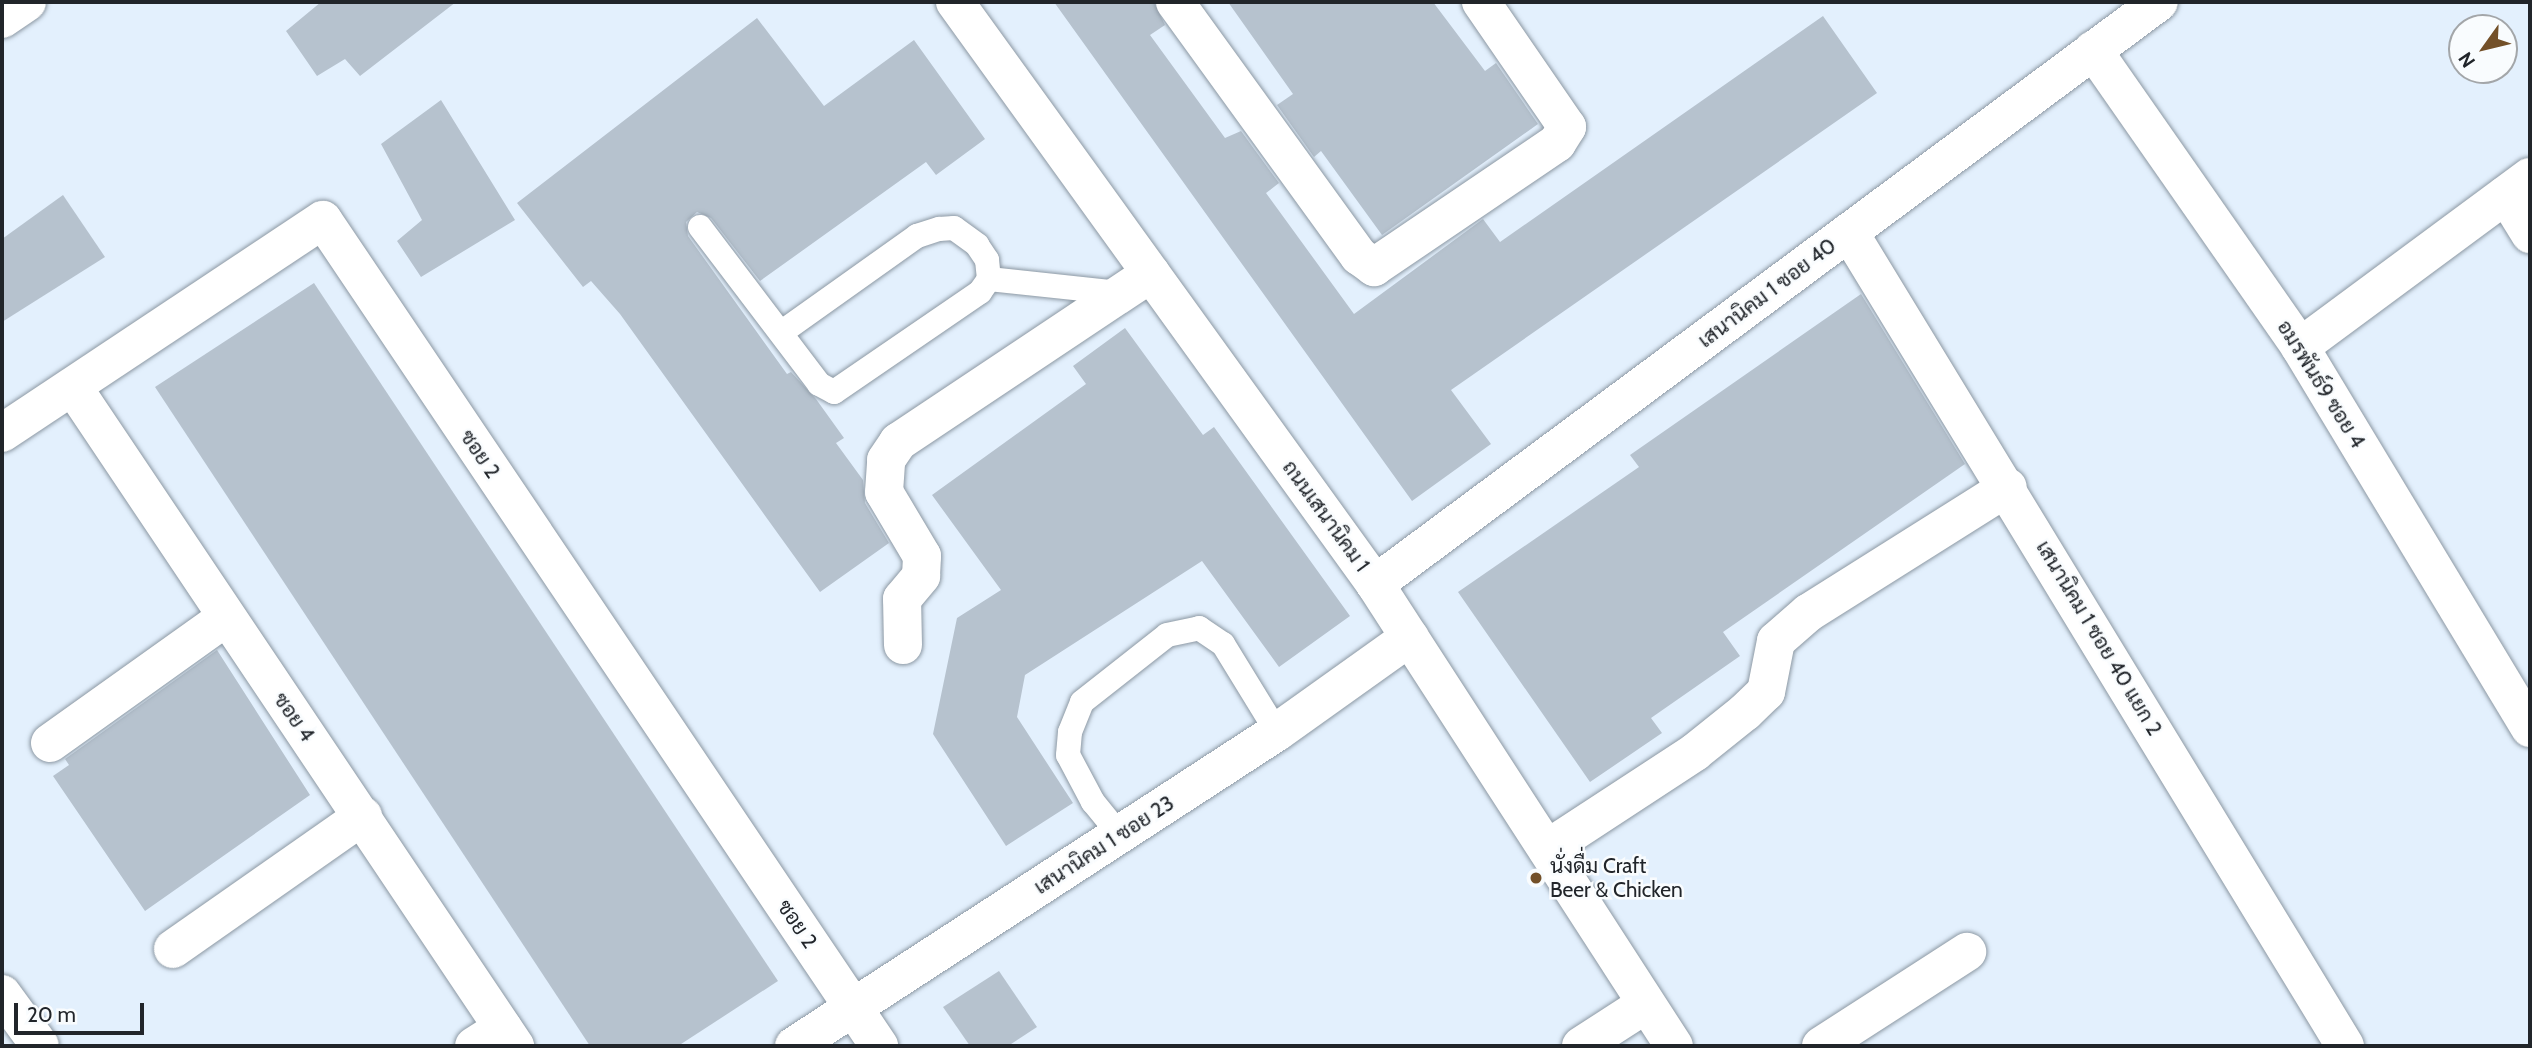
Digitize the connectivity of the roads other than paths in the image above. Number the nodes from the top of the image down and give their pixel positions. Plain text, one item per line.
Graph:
1 (27, 2) edge
2 (956, 2) edge
3 (1175, 2) edge
4 (1481, 2) edge
5 (2159, 2) edge
6 (2, 19) edge
7 (2093, 50) junction
8 (2518, 186) edge
9 (700, 227) dead end
10 (1849, 232) junction
11 (2530, 234) edge
12 (989, 279) junction
13 (1136, 283) junction
14 (782, 332) junction
15 (2300, 347) junction
16 (73, 387) junction
17 (2, 433) edge
18 (2008, 487) junction
19 (1376, 584) junction
20 (225, 618) junction
21 (1410, 637) junction
22 (903, 645) dead end
23 (2530, 728) edge
24 (1277, 732) junction
25 (50, 743) dead end
26 (363, 816) junction
27 (1120, 835) junction
28 (1547, 849) junction
29 (173, 950) dead end
30 (1967, 952) dead end
31 (2, 994) edge
32 (1646, 1004) junction
33 (853, 1007) junction
34 (497, 1040) edge
35 (40, 1046) edge
36 (794, 1046) edge
37 (878, 1046) edge
38 (1581, 1046) edge
39 (1674, 1046) edge
40 (1821, 1046) edge
41 (2345, 1046) edge

1 - 6 street
2 - 13 street, ถนนเสนานิคม 1
3 - 4 street
5 - 7 street, เสนานิคม 1 ซอย 40
7 - 10 street, เสนานิคม 1 ซอย 40
7 - 15 street, อมรพันธ์9 ซอย 4
8 - 11 street
8 - 15 street
9 - 14 lane
10 - 18 street, เสนานิคม 1 ซอย 40 แยก 2
10 - 19 street, เสนานิคม 1 ซอย 40
12 - 13 lane
12 - 14 lane
12 - 14 lane
13 - 19 street, ถนนเสนานิคม 1
13 - 22 street
15 - 23 street, อมรพันธ์9 ซอย 4
16 - 17 street, ซอย 2
16 - 20 street, ซอย 4
16 - 33 street, ซอย 2
18 - 28 street
18 - 41 street, เสนานิคม 1 ซอย 40 แยก 2
19 - 21 street, ถนนเสนานิคม 1
20 - 25 street
20 - 26 street, ซอย 4
21 - 24 street, เสนานิคม 1 ซอย 23
21 - 28 street, ถนนเสนานิคม 1
24 - 27 street, เสนานิคม 1 ซอย 23
24 - 27 lane
26 - 29 street
26 - 34 street, ซอย 4
27 - 33 street, เสนานิคม 1 ซอย 23
28 - 32 street, ถนนเสนานิคม 1
30 - 40 street
31 - 35 street
32 - 38 street
32 - 39 street, ถนนเสนานิคม 1
33 - 36 street, เสนานิคม 1 ซอย 23
33 - 37 street

